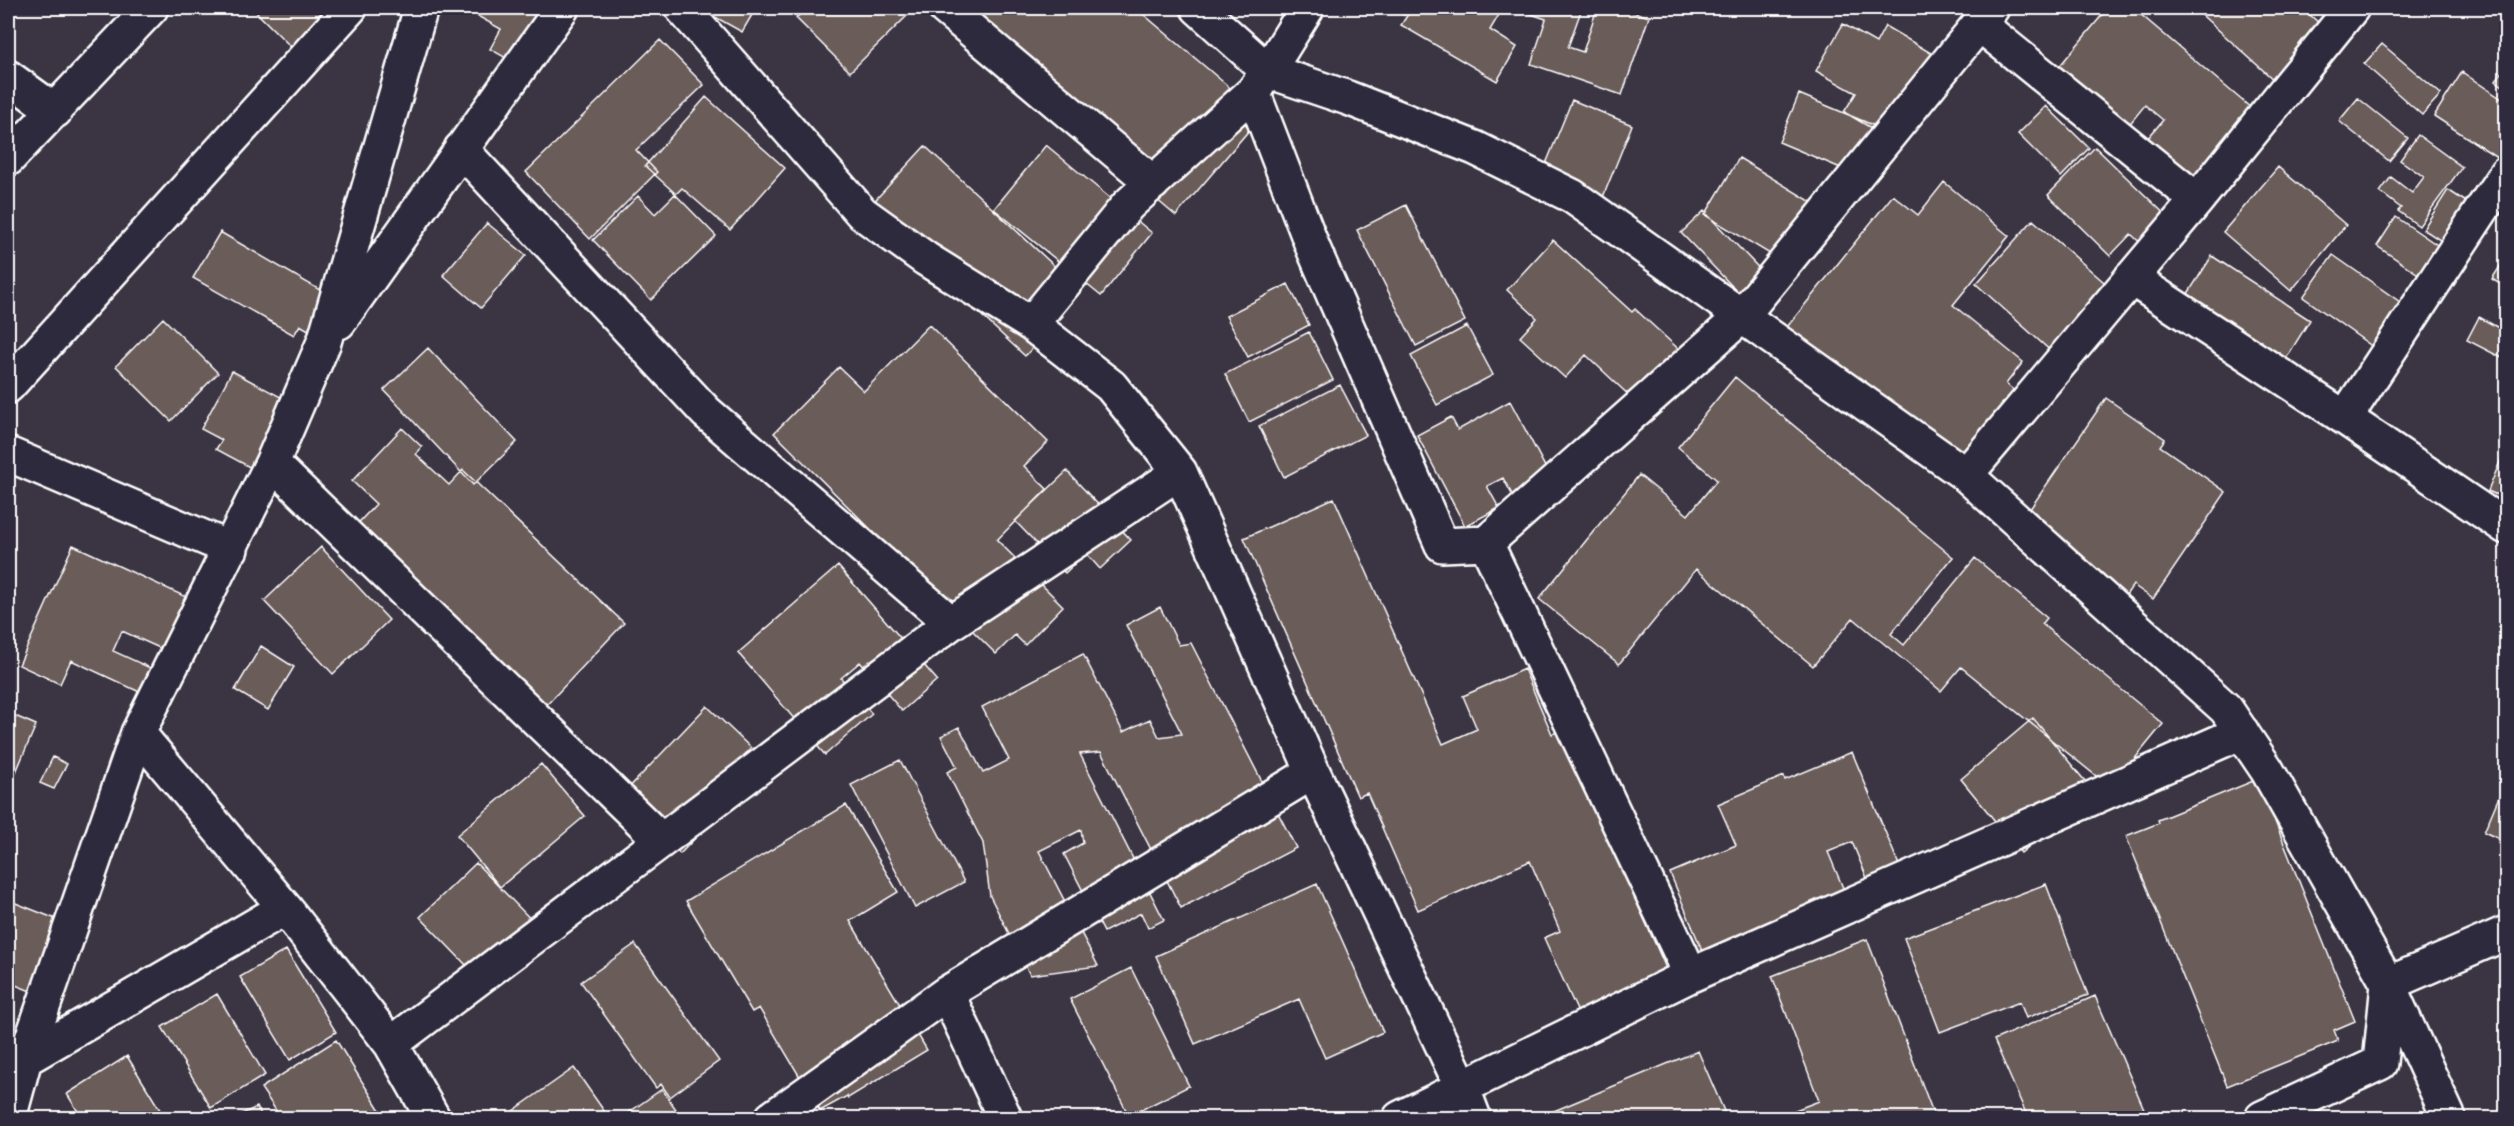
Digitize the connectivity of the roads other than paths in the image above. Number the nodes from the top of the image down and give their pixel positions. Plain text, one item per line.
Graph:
1 (151, 8) edge
2 (350, 8) edge
3 (421, 8) edge
4 (562, 8) edge
5 (682, 8) edge
6 (945, 8) edge
7 (1198, 8) edge
8 (1307, 8) edge
9 (2352, 8) edge
10 (1985, 16) edge
11 (8, 77) edge
12 (1260, 81) junction
13 (55, 111) junction
14 (461, 149) junction
15 (8, 159) edge
16 (2506, 176) edge
17 (1153, 183) junction
18 (2197, 200) junction
19 (2131, 278) junction
20 (1741, 317) junction
21 (1031, 324) junction
22 (324, 342) junction
23 (8, 386) edge
24 (2345, 418) junction
25 (8, 454) edge
26 (272, 463) junction
27 (1180, 472) junction
28 (1966, 475) junction
29 (2506, 527) edge
30 (1486, 543) junction
31 (231, 549) junction
32 (951, 623) junction
33 (2242, 732) junction
34 (138, 733) junction
35 (1313, 772) junction
36 (661, 840) junction
37 (285, 908) junction
38 (2506, 933) edge
39 (1692, 975) junction
40 (2388, 984) junction
41 (947, 993) junction
42 (391, 1044) junction
43 (25, 1059) junction
44 (1469, 1104) edge
45 (421, 1113) edge
46 (9, 1119) edge
47 (772, 1119) edge
48 (1005, 1119) edge
49 (1400, 1119) edge
50 (2262, 1119) edge
51 (2450, 1119) edge

1 - 13 street
2 - 23 street
3 - 22 street
4 - 14 street
5 - 21 street
6 - 17 street
7 - 12 street
8 - 12 street
9 - 18 street
10 - 18 street
10 - 20 street
11 - 13 street
12 - 17 street
12 - 20 street
12 - 30 street
13 - 15 street
14 - 22 street
14 - 32 street
16 - 24 street
17 - 21 street
18 - 19 street
19 - 24 street
19 - 28 street
20 - 28 street
20 - 30 street
21 - 27 street
22 - 26 street
24 - 29 street
25 - 31 street
26 - 31 street
26 - 36 street
27 - 32 street
27 - 35 street
28 - 33 street
30 - 39 street
31 - 34 street
32 - 36 street
33 - 39 street
33 - 40 street
34 - 37 street
34 - 43 street
35 - 41 street
35 - 44 street
36 - 42 street
37 - 42 street
37 - 43 street
38 - 40 street
39 - 44 street
40 - 50 street
40 - 51 street
41 - 47 street
41 - 48 street
42 - 45 street
43 - 46 street
44 - 49 street

